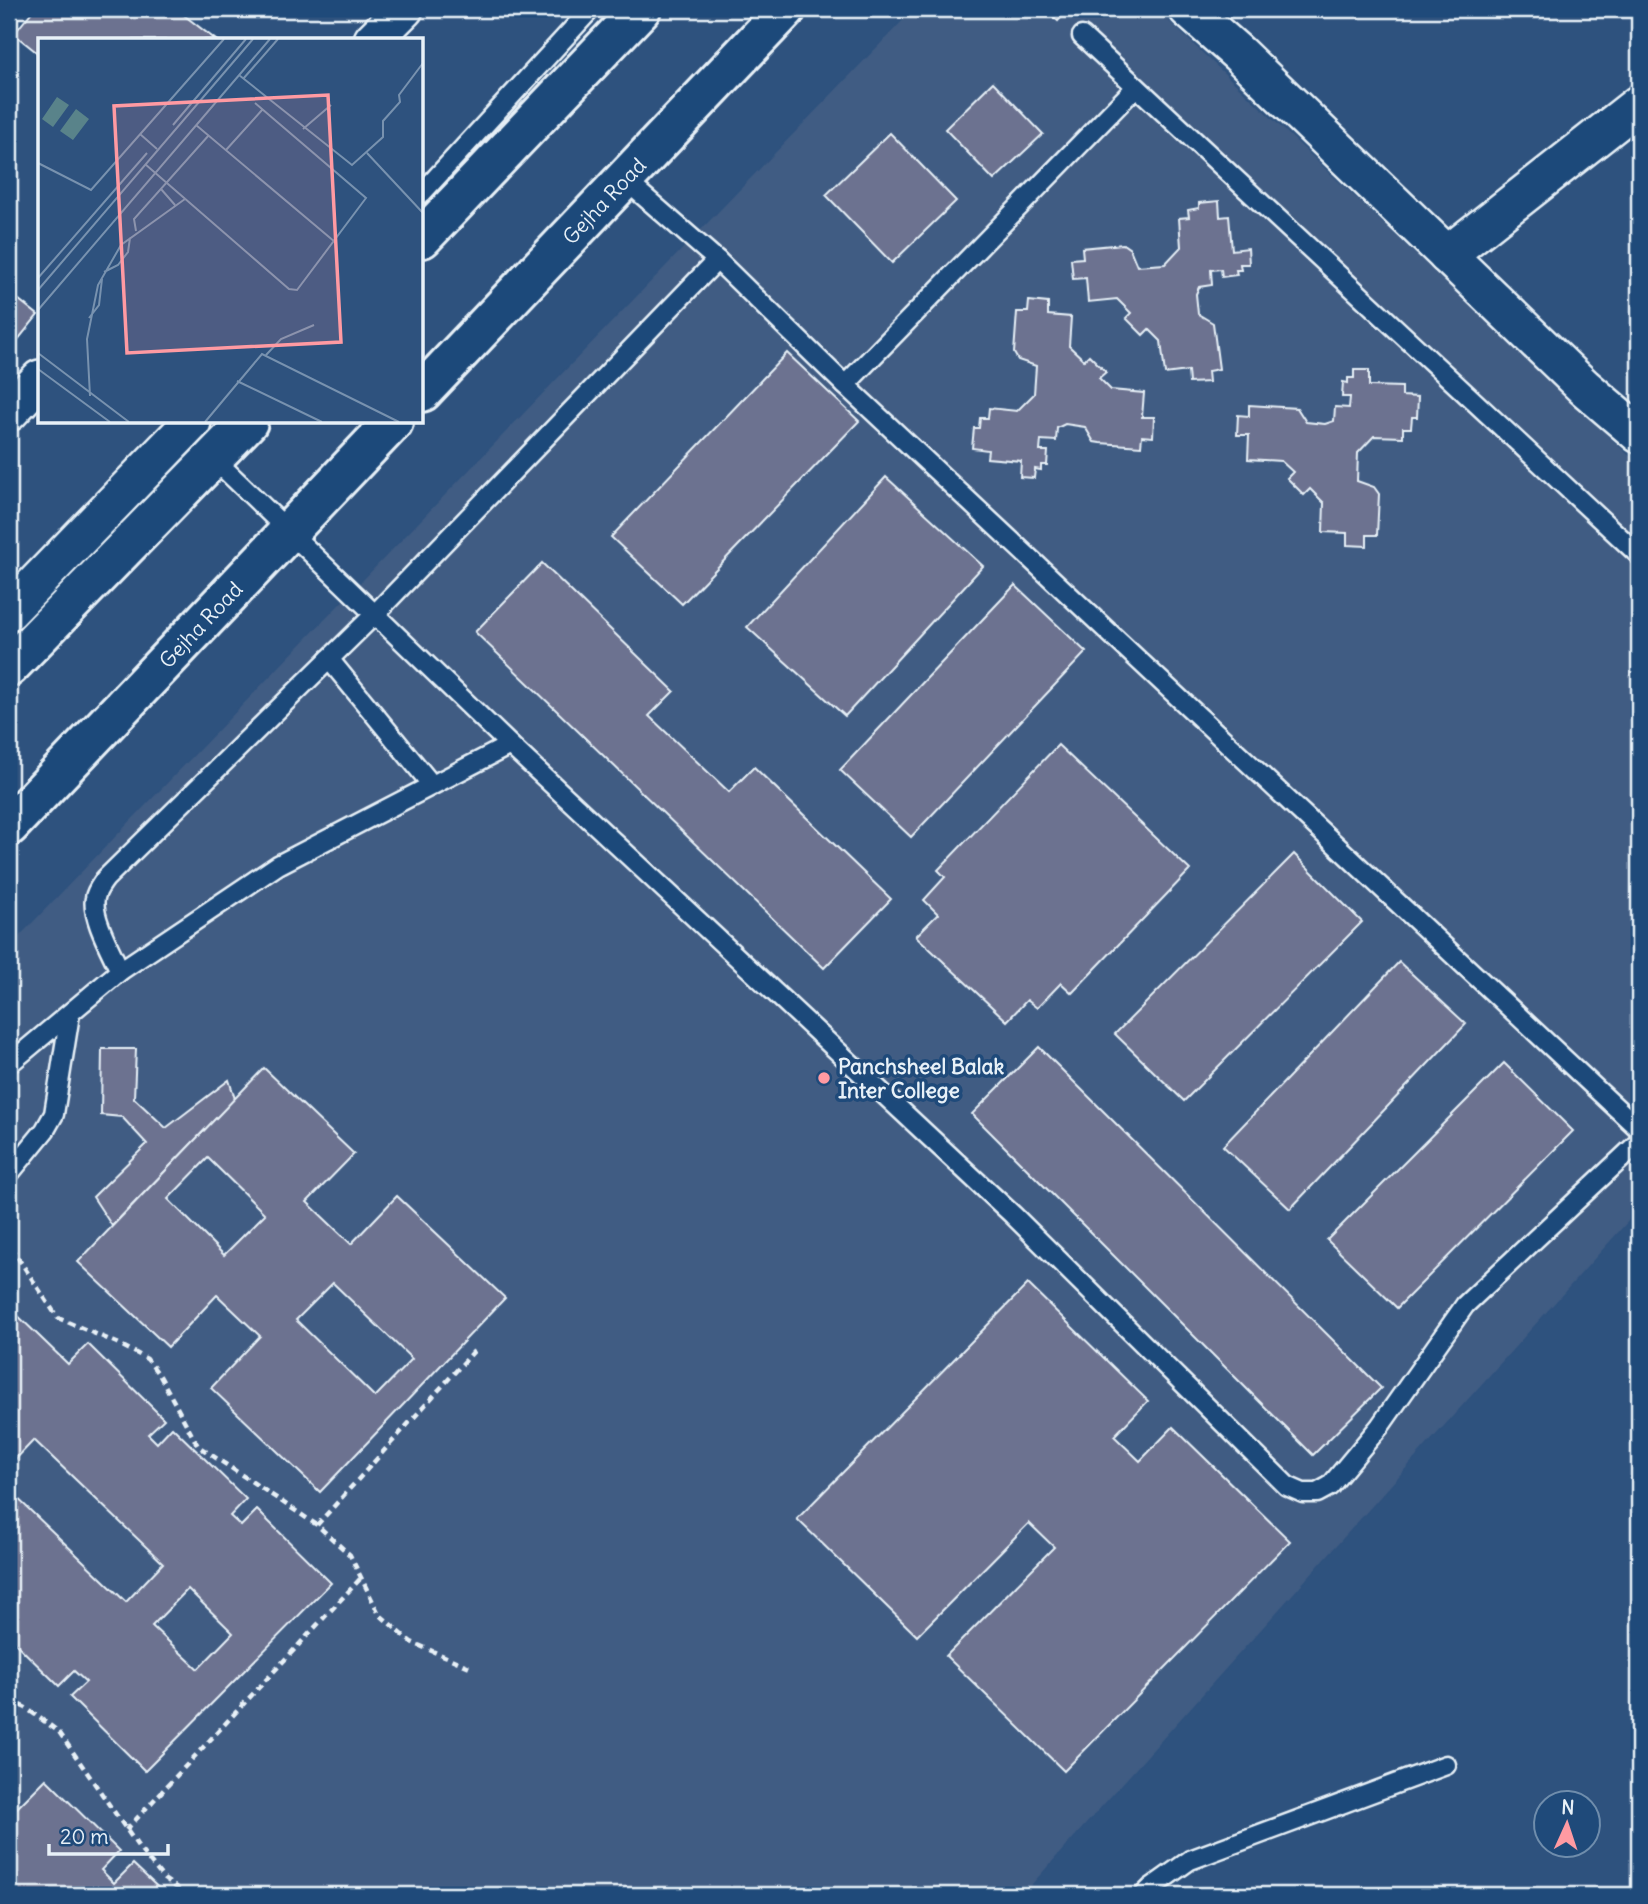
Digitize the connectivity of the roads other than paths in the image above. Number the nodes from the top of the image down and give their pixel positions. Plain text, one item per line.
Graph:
1 (404, 9) edge
2 (591, 9) edge
3 (641, 9) edge
4 (786, 9) edge
5 (1188, 9) edge
6 (1082, 36) dead end
7 (375, 38) edge
8 (1136, 87) junction
9 (1639, 104) edge
10 (624, 179) junction
11 (424, 191) edge
12 (424, 236) edge
13 (1447, 255) junction
14 (717, 260) junction
15 (38, 381) edge
16 (845, 385) junction
17 (424, 390) edge
18 (9, 412) edge
19 (190, 424) edge
20 (246, 424) edge
21 (391, 424) edge
22 (1639, 434) edge
23 (213, 458) junction
24 (289, 531) junction
25 (1639, 555) edge
26 (9, 611) edge
27 (374, 615) junction
28 (328, 659) junction
29 (9, 667) edge
30 (509, 745) junction
31 (432, 785) junction
32 (9, 826) edge
33 (120, 971) junction
34 (70, 1014) junction
35 (9, 1064) edge
36 (1639, 1129) edge
37 (1639, 1142) edge
38 (9, 1174) edge
39 (1446, 1765) dead end
40 (1144, 1895) edge

1 - 7 street
2 - 11 lane
3 - 12 street
4 - 10 street, Gejha Road
5 - 13 street
6 - 8 lane
8 - 16 lane
8 - 25 lane
9 - 13 street
10 - 14 lane
10 - 17 street, Gejha Road
13 - 22 street
14 - 16 lane
14 - 27 lane
15 - 18 street
16 - 36 lane
19 - 26 street
20 - 23 street
21 - 24 street, Gejha Road
23 - 24 lane
23 - 29 street
24 - 27 lane
24 - 32 street, Gejha Road
27 - 28 lane
27 - 30 lane
28 - 31 lane
28 - 33 lane
30 - 31 lane
30 - 37 lane
31 - 33 lane
33 - 34 lane
34 - 35 lane
34 - 38 lane
39 - 40 lane

